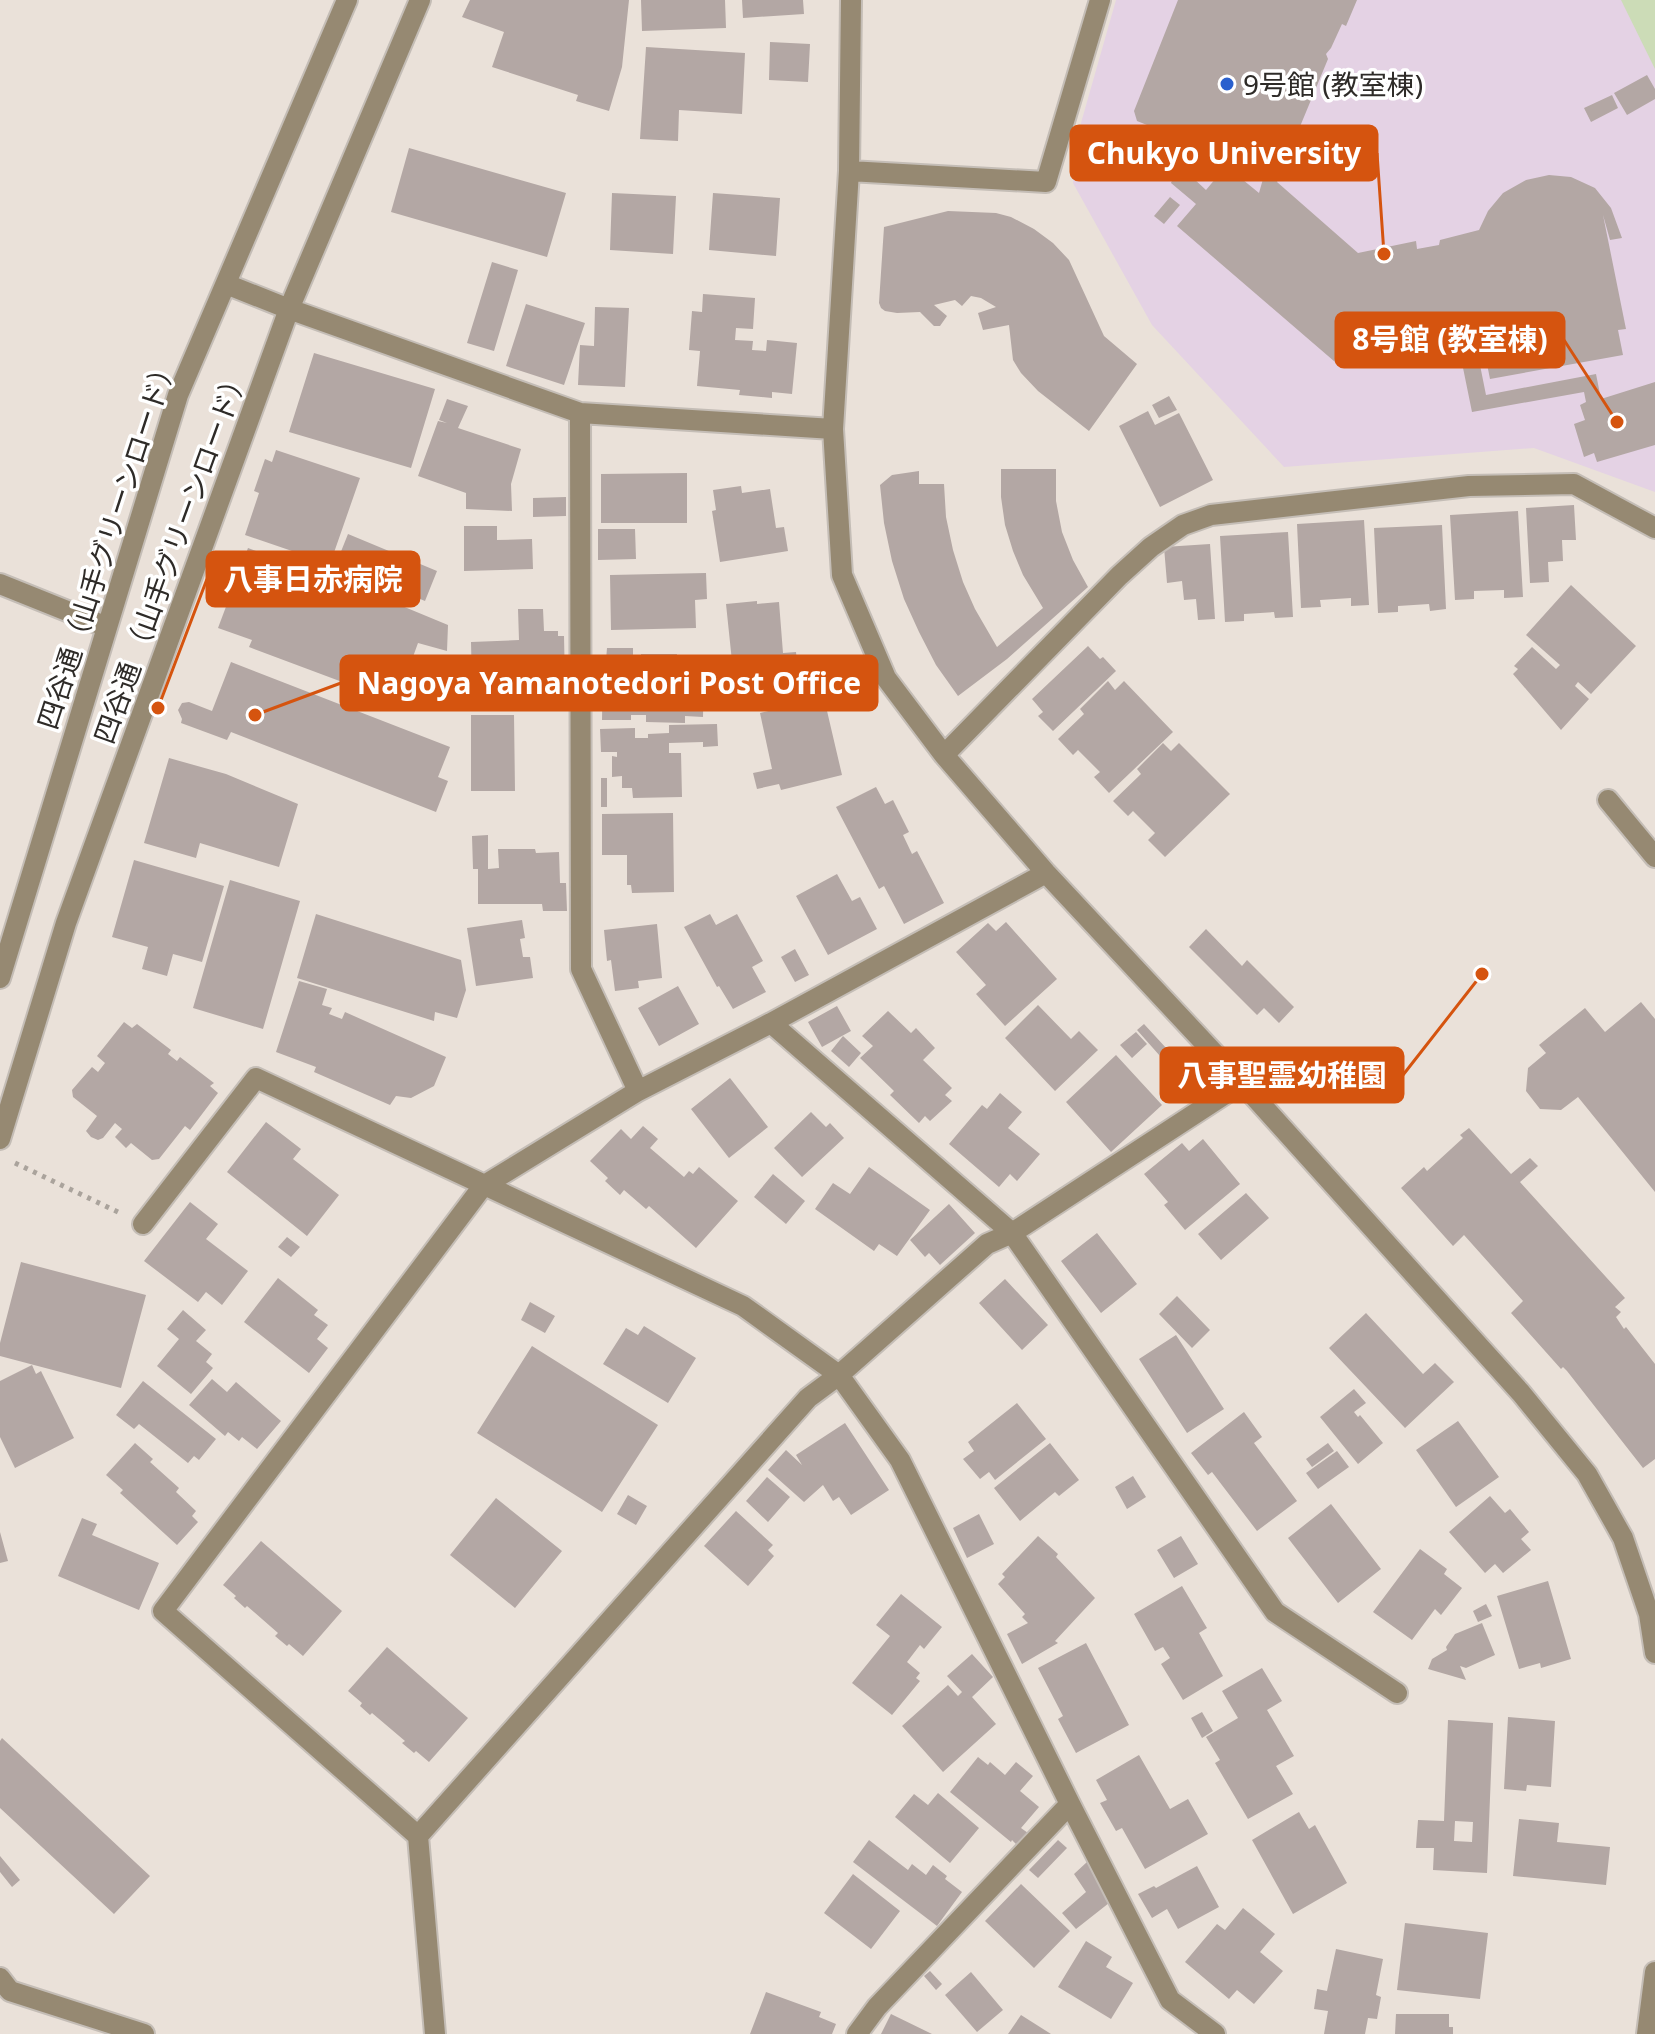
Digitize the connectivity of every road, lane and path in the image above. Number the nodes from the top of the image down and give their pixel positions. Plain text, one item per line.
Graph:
1 (347, 0) edge
2 (420, 0) edge
3 (851, 0) edge
4 (1100, 0) edge
5 (849, 171) junction
6 (226, 284) junction
7 (289, 309) junction
8 (580, 413) junction
9 (833, 429) junction
10 (1655, 528) edge
11 (0, 584) edge
12 (107, 627) junction
13 (944, 755) junction
14 (1608, 800) dead end
15 (1655, 857) edge
16 (1046, 873) junction
17 (0, 978) edge
18 (771, 1023) junction
19 (1242, 1083) junction
20 (638, 1091) junction
21 (0, 1139) edge
22 (14, 1162) dead end
23 (483, 1186) junction
24 (143, 1224) joint
25 (1012, 1233) junction
26 (839, 1375) junction
27 (1655, 1653) edge
28 (1397, 1693) dead end
29 (1070, 1804) junction
30 (418, 1836) junction
31 (1655, 1972) edge
32 (3, 1991) edge
33 (144, 2034) edge
34 (435, 2034) edge
35 (857, 2034) edge
36 (1215, 2034) edge
37 (1647, 2034) edge

1 - 6 street, 四谷通（山手グリーンロード）
2 - 7 street, 四谷通 （山手グリーンロード）
3 - 5 street
4 - 5 street
5 - 9 street
6 - 7 street
6 - 12 street, 四谷通（山手グリーンロード）
7 - 8 street
7 - 21 street, 四谷通 （山手グリーンロード）
8 - 9 street
8 - 20 street
9 - 13 street
10 - 13 street
11 - 12 street
12 - 17 street, 四谷通（山手グリーンロード）
13 - 16 street
14 - 15 street
16 - 18 street
16 - 19 street
18 - 20 street
18 - 25 street
19 - 25 street
19 - 27 street
20 - 23 street
22 - 24 path
23 - 24 street
23 - 26 street
23 - 30 street
25 - 26 street
25 - 28 street
26 - 29 street
26 - 30 street
29 - 35 street
29 - 36 street
30 - 34 street
31 - 37 street
32 - 33 street

